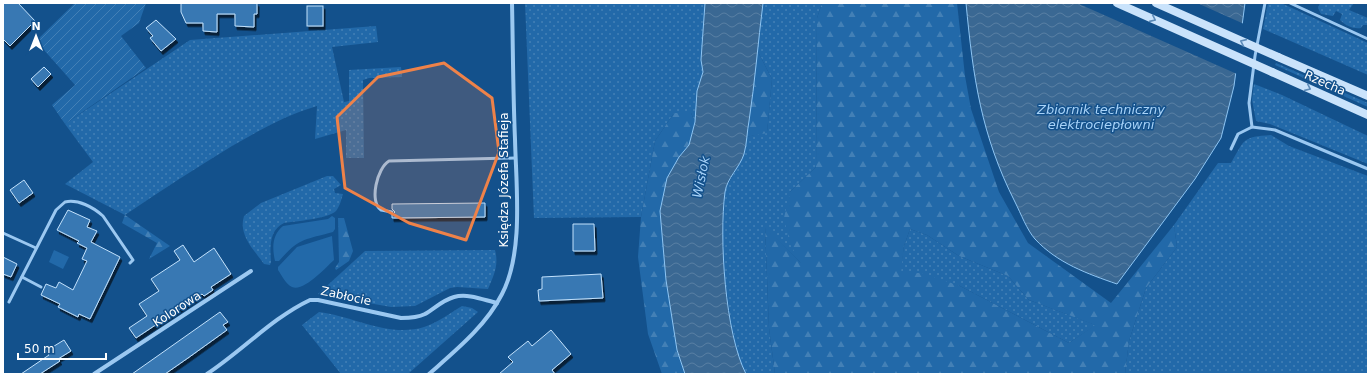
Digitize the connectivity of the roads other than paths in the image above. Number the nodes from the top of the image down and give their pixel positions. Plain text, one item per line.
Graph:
1 (512, 3) edge
2 (1117, 3) edge
3 (1156, 3) edge
4 (1265, 3) edge
5 (1290, 3) edge
6 (1368, 39) edge
7 (1368, 96) edge
8 (1368, 115) edge
9 (1252, 127) junction
10 (1230, 149) dead end
11 (515, 158) junction
12 (1368, 169) edge
13 (392, 212) dead end
14 (3, 233) edge
15 (36, 248) junction
16 (130, 263) dead end
17 (251, 271) dead end
18 (22, 277) junction
19 (41, 287) dead end
20 (10, 302) dead end
21 (497, 303) junction
22 (94, 374) edge
23 (207, 374) edge
24 (429, 374) edge

1 - 11 street, Księdza Józefa Stafieja
2 -> 8 main road, Rzecha, bridge
7 -> 3 main road, Rzecha, bridge
4 - 9 lane
5 - 6 lane
9 - 10 lane
9 - 12 lane
11 - 13 lane
11 - 21 street, Księdza Józefa Stafieja
14 - 15 lane
15 - 16 lane
15 - 18 lane
17 - 22 street, Kolorowa
18 - 19 lane
18 - 20 lane
21 - 23 street, Zabłocie
21 - 24 street, Księdza Józefa Stafieja

